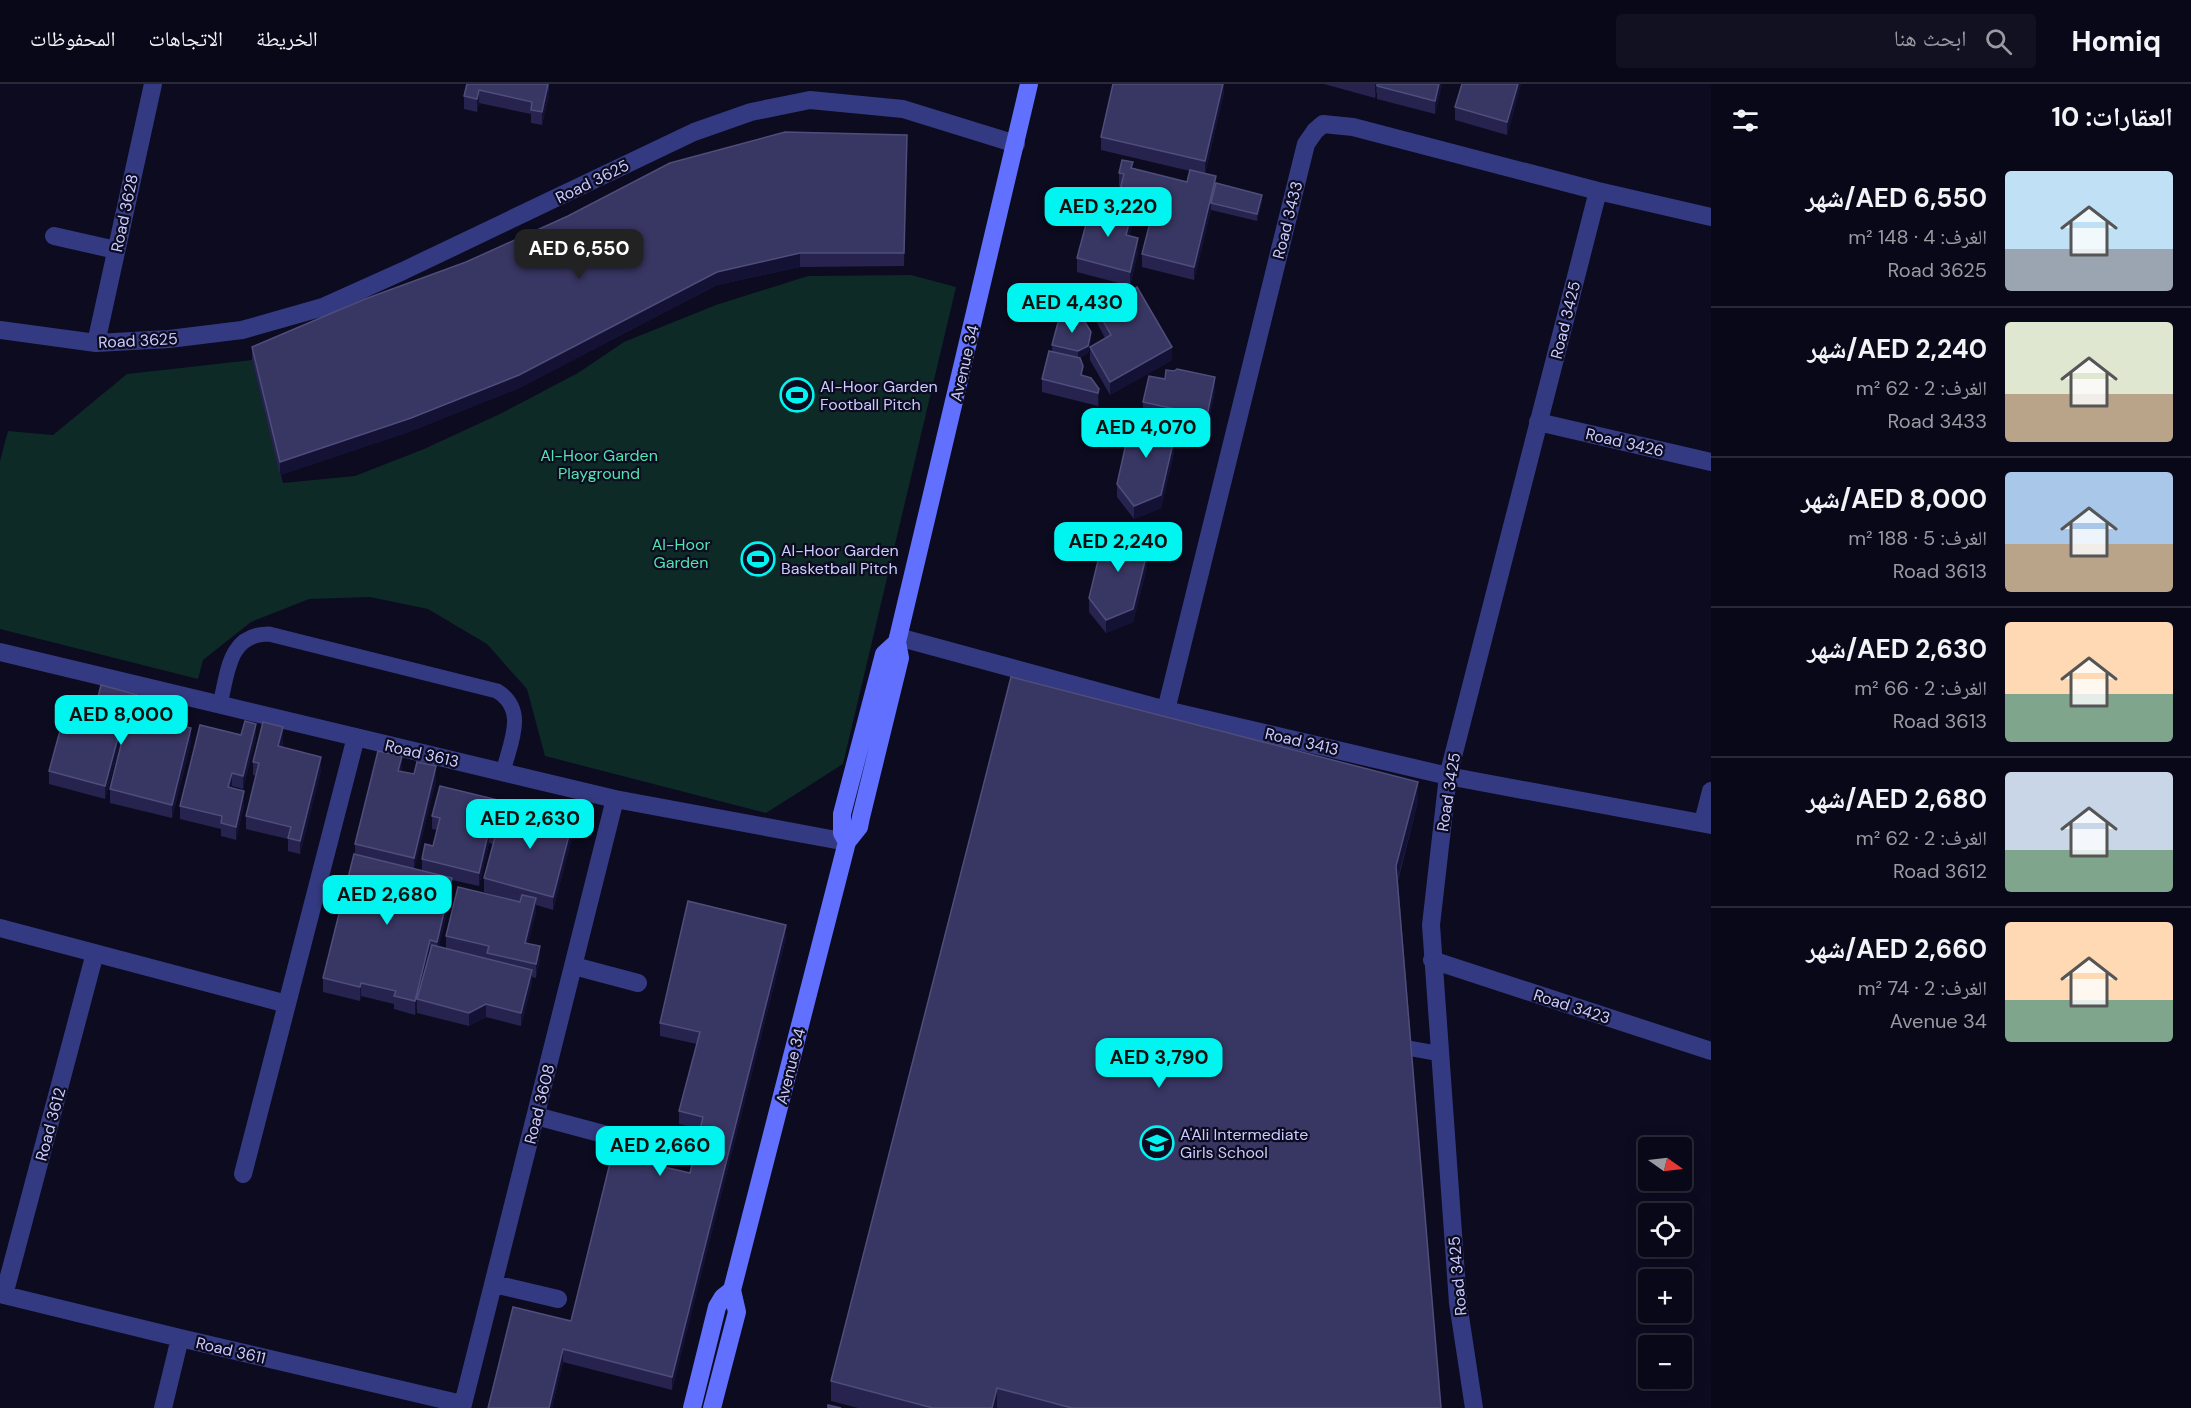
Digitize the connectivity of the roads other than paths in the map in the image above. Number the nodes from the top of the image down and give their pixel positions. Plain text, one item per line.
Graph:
1 (153, 84) edge
2 (1029, 84) edge
3 (808, 92) edge
4 (1016, 144) junction
5 (1598, 191) junction
6 (1711, 217) edge
7 (54, 236) dead end
8 (116, 250) junction
9 (0, 330) edge
10 (96, 343) junction
11 (1538, 422) junction
12 (1711, 462) edge
13 (897, 640) junction
14 (0, 652) edge
15 (220, 704) junction
16 (1166, 710) junction
17 (357, 737) junction
18 (503, 772) junction
19 (1448, 776) junction
20 (1711, 791) edge
21 (615, 799) junction
22 (1707, 824) edge
23 (847, 842) junction
24 (0, 928) edge
25 (95, 953) junction
26 (1432, 960) junction
27 (574, 966) junction
28 (638, 983) dead end
29 (287, 1004) junction
30 (1378, 1032) edge
31 (1711, 1051) edge
32 (1441, 1054) junction
33 (536, 1116) junction
34 (652, 1147) dead end
35 (243, 1174) dead end
36 (494, 1284) junction
37 (732, 1290) junction
38 (2, 1294) edge
39 (558, 1299) dead end
40 (180, 1338) junction
41 (462, 1406) edge
42 (163, 1408) edge
43 (692, 1408) edge
44 (712, 1408) edge
45 (1474, 1408) edge

1 - 8 street, Road 3628
2 - 4 street, Avenue 34
3 - 4 street, Road 3625
3 - 10 street, Road 3625
4 - 13 street, Avenue 34
5 - 6 street, Road 3433
5 - 11 street, Road 3425
5 - 16 street, Road 3433
7 - 8 street
8 - 10 street, Road 3628
9 - 10 street, Road 3625
11 - 12 street, Road 3426
11 - 19 street, Road 3425
13 - 16 street, Road 3413
13 - 23 street, Avenue 34
14 - 15 street, Road 3613
15 - 17 street, Road 3613
15 - 18 lane
16 - 19 street, Road 3413
17 - 18 street, Road 3613
17 - 29 street
18 - 21 street, Road 3613
19 - 22 street, Road 3413
19 - 26 street, Road 3425
20 - 22 street
21 - 23 street, Road 3613
21 - 27 street, Road 3608
23 - 37 street, Avenue 34
24 - 25 street
25 - 29 street
25 - 38 street, Road 3612
26 - 31 street, Road 3423
26 - 32 street, Road 3425
27 - 28 street
27 - 33 street, Road 3608
29 - 35 street
30 - 32 lane
32 - 45 street, Road 3425
33 - 34 street
33 - 36 street, Road 3608
36 - 39 street
36 - 41 street, Road 3608
37 - 43 street, Avenue 34
37 - 44 street, Avenue 34
38 - 40 street, Road 3611
40 - 41 street, Road 3611
40 - 42 street

